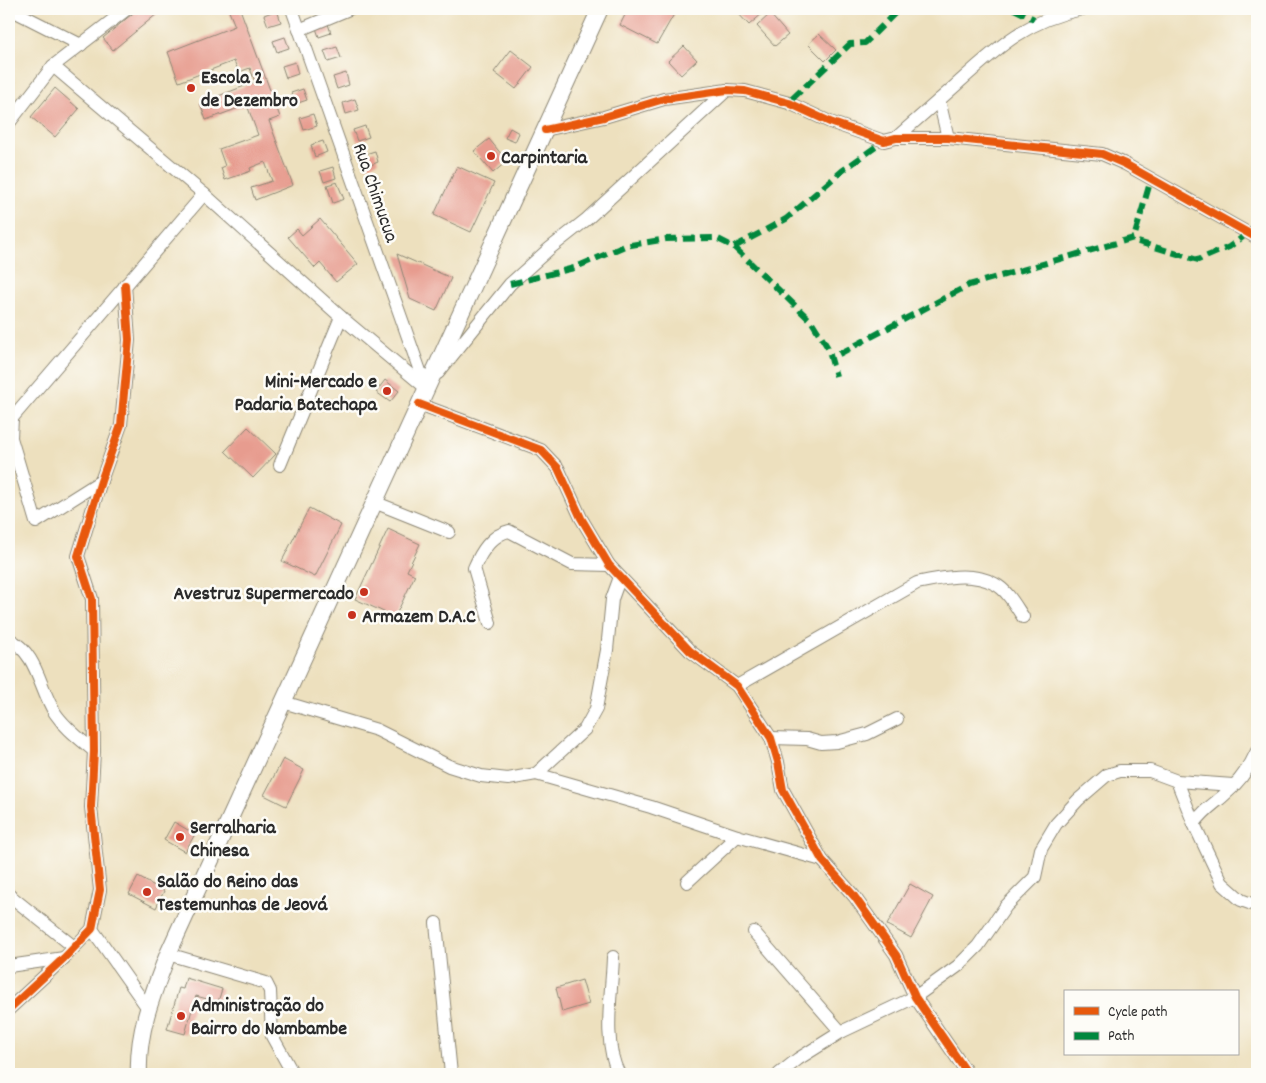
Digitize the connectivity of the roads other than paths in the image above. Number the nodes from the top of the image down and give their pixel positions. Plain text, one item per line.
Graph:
1 (10, 9) edge
2 (127, 9) edge
3 (292, 9) edge
4 (349, 9) edge
5 (600, 9) edge
6 (1082, 9) edge
7 (299, 30) junction
8 (81, 45) junction
9 (53, 66) junction
10 (727, 90) junction
11 (939, 100) junction
12 (9, 123) edge
13 (545, 130) junction
14 (896, 138) junction
15 (948, 138) junction
16 (204, 194) junction
17 (1257, 238) edge
18 (125, 285) junction
19 (341, 317) junction
20 (426, 388) junction
21 (419, 404) junction
22 (10, 413) edge
23 (280, 465) dead end
24 (101, 480) junction
25 (374, 502) junction
26 (449, 532) dead end
27 (609, 565) junction
28 (620, 576) junction
29 (1023, 616) dead end
30 (490, 623) dead end
31 (9, 639) edge
32 (738, 686) junction
33 (283, 702) junction
34 (897, 719) dead end
35 (771, 738) junction
36 (94, 751) junction
37 (1257, 751) edge
38 (536, 774) junction
39 (1176, 781) junction
40 (1232, 785) junction
41 (1194, 824) junction
42 (737, 836) junction
43 (822, 860) junction
44 (687, 882) dead end
45 (9, 895) edge
46 (1257, 906) edge
47 (436, 923) dead end
48 (92, 929) junction
49 (754, 932) dead end
50 (74, 948) junction
51 (168, 954) junction
52 (613, 957) dead end
53 (64, 958) junction
54 (9, 966) edge
55 (915, 997) junction
56 (147, 1007) junction
57 (9, 1009) edge
58 (841, 1032) junction
59 (139, 1074) edge
60 (293, 1074) edge
61 (451, 1074) edge
62 (619, 1074) edge
63 (779, 1074) edge
64 (968, 1074) edge

1 - 8 street
2 - 8 street
3 - 7 street, Rua Chimucua
4 - 7 street
5 - 13 main road
6 - 11 street
7 - 20 street, Rua Chimucua
8 - 9 street
9 - 12 street
9 - 16 street
10 - 13 street
10 - 14 street
10 - 20 street
11 - 14 street
11 - 15 street
13 - 20 main road
14 - 15 street
15 - 17 street
16 - 18 street
16 - 19 street
18 - 22 street
18 - 24 street
19 - 20 street
19 - 23 street
20 - 21 main road
21 - 25 main road
21 - 27 street
22 - 24 street
24 - 36 street
25 - 26 street
25 - 33 main road
27 - 28 street
27 - 30 street
28 - 32 street
28 - 38 street
29 - 32 street
31 - 36 street
32 - 35 street
33 - 38 street
33 - 51 main road
34 - 35 street
35 - 43 street
36 - 48 street
37 - 40 street
38 - 42 street
39 - 40 street
39 - 41 street
39 - 55 street
40 - 41 street
41 - 46 street
42 - 43 street
42 - 44 street
43 - 55 street
45 - 50 street
47 - 61 street
48 - 50 street
48 - 56 street
49 - 58 street
50 - 53 street
51 - 56 main road
51 - 60 street
52 - 62 street
53 - 54 street
53 - 57 street
55 - 58 street
55 - 64 street
56 - 59 main road
58 - 63 street

